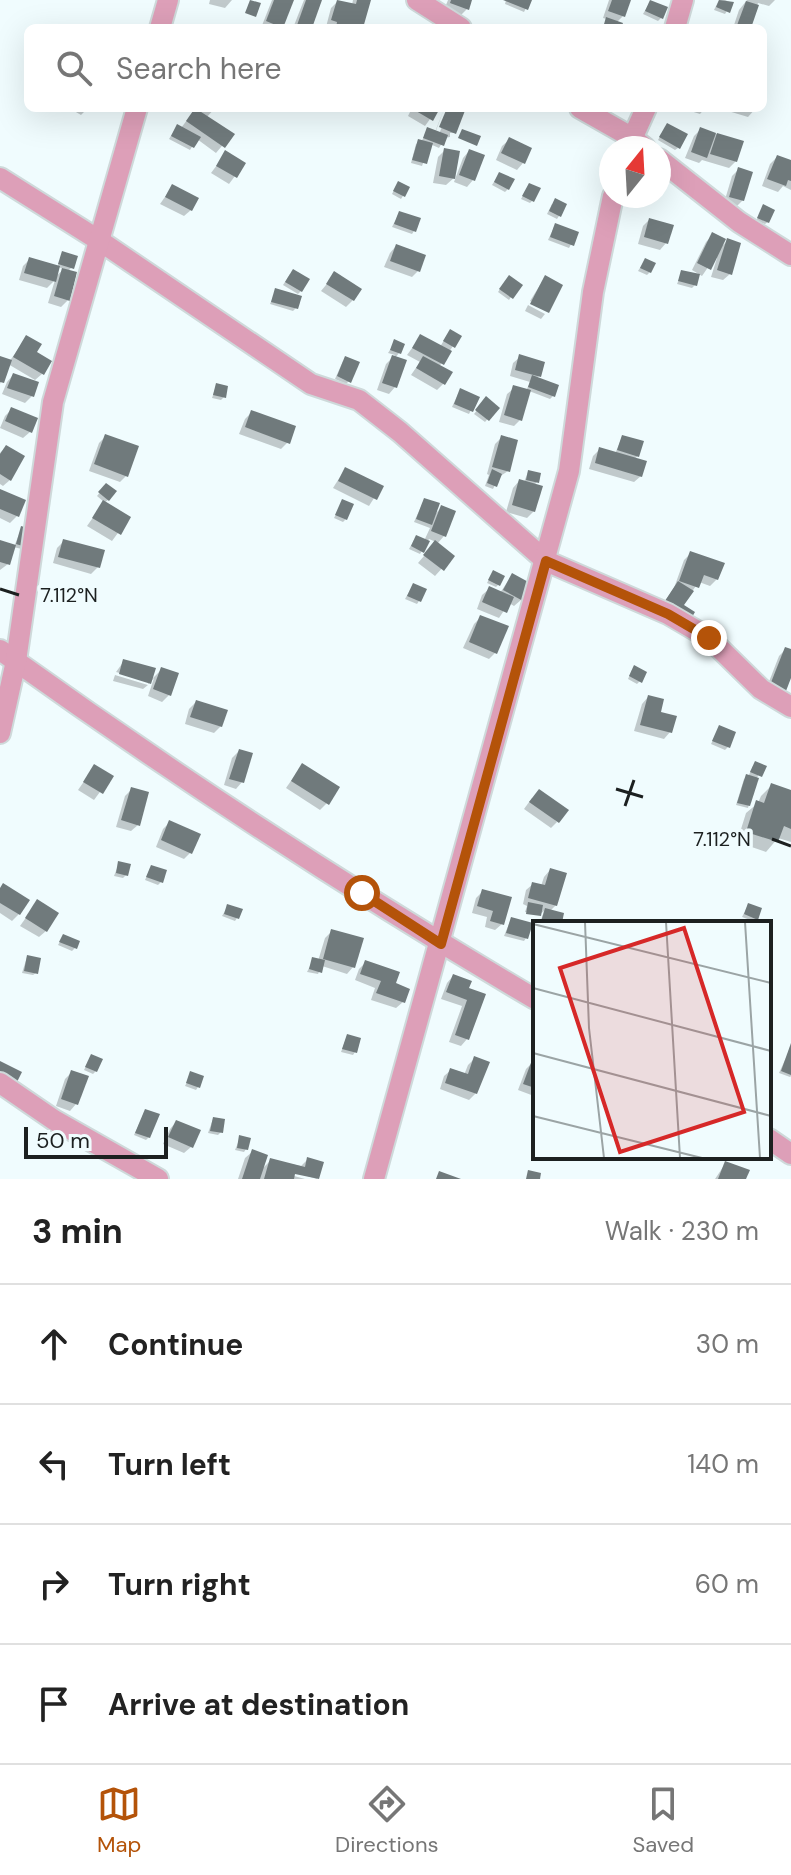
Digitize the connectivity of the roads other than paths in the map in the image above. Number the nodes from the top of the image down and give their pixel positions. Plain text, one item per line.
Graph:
1 (168, 0) edge
2 (417, 0) edge
3 (683, 0) edge
4 (161, 24) edge
5 (455, 24) edge
6 (676, 24) edge
7 (136, 112) edge
8 (586, 112) edge
9 (645, 112) edge
10 (623, 136) edge
11 (637, 136) edge
12 (671, 168) edge
13 (0, 178) edge
14 (610, 208) edge
15 (100, 241) junction
16 (791, 255) edge
17 (546, 561) junction
18 (8, 656) edge
19 (791, 707) edge
20 (0, 733) edge
21 (441, 944) junction
22 (533, 998) edge
23 (0, 1083) edge
24 (771, 1140) edge
25 (791, 1154) edge
26 (158, 1179) edge
27 (374, 1179) edge

1 - 4 street
2 - 5 street
3 - 6 street
7 - 15 street
8 - 10 street
9 - 11 street
12 - 16 street
13 - 15 street
14 - 17 street
15 - 17 street
15 - 18 street
17 - 19 street
17 - 21 street
18 - 20 street
18 - 21 street
21 - 22 street
21 - 27 street
23 - 26 street
24 - 25 street

